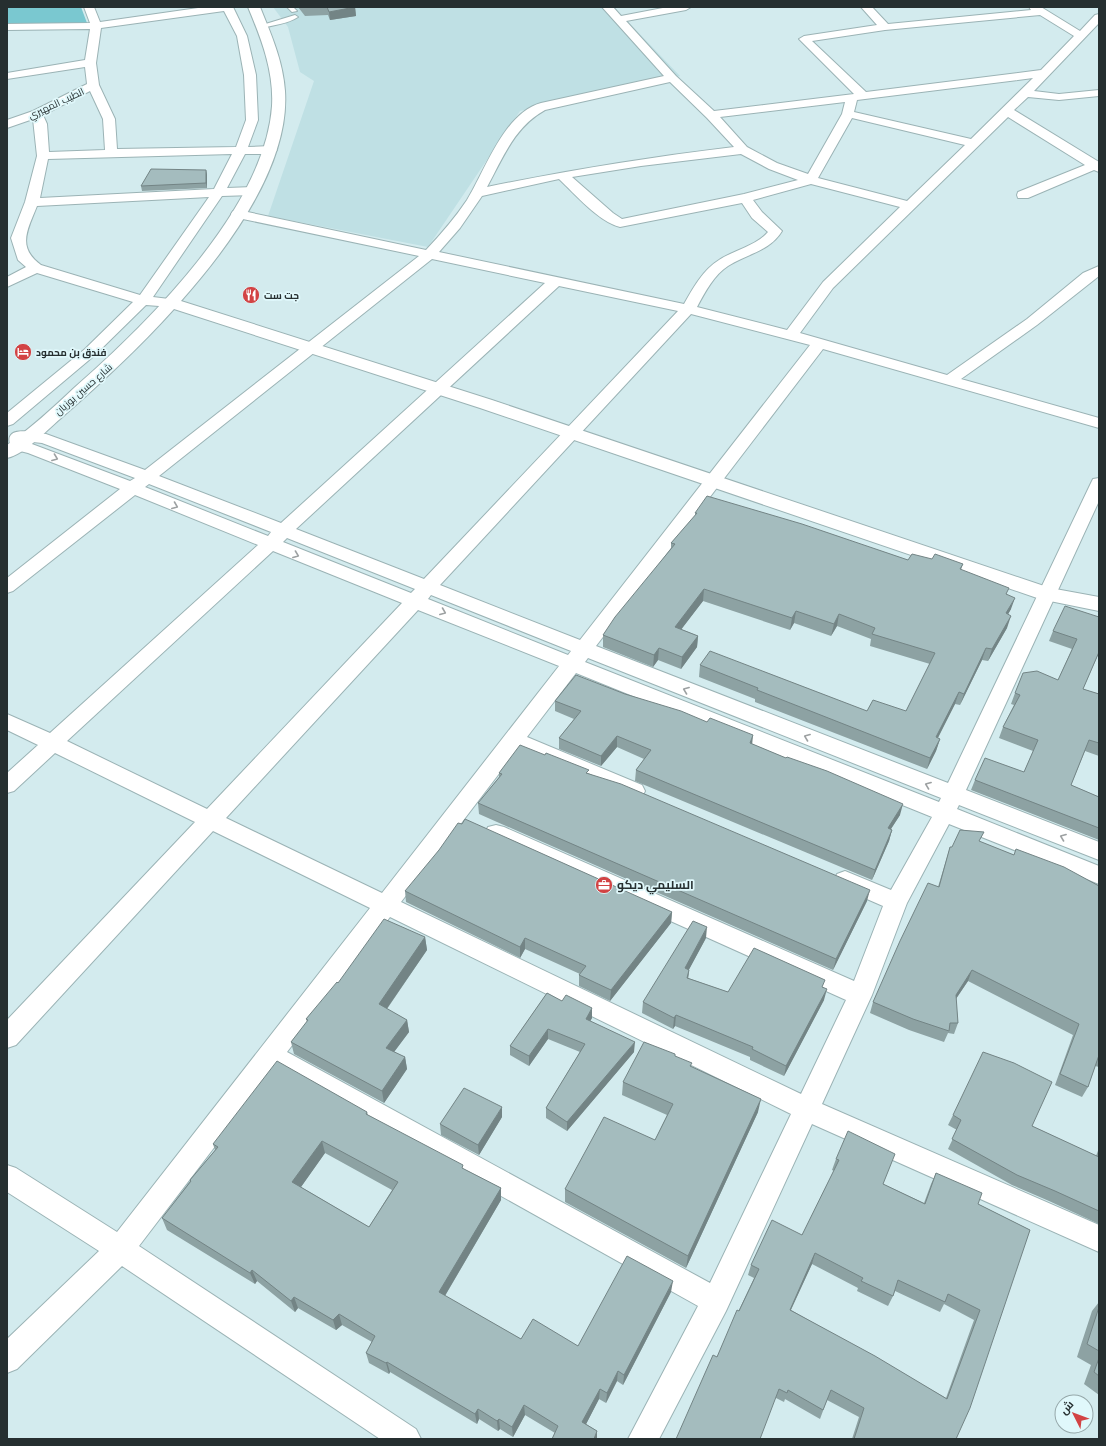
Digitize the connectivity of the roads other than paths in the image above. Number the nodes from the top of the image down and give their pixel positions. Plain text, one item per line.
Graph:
1 (89, 7) edge
2 (228, 7) edge
3 (254, 7) edge
4 (607, 7) edge
5 (686, 7) edge
6 (866, 7) edge
7 (1038, 10) edge
8 (295, 17) dead end
9 (1099, 17) edge
10 (619, 19) junction
11 (96, 26) junction
12 (262, 26) junction
13 (7, 27) edge
14 (885, 27) junction
15 (1094, 29) edge
16 (1081, 36) junction
17 (90, 63) junction
18 (1045, 73) junction
19 (7, 76) edge
20 (672, 78) junction
21 (93, 85) junction
22 (1025, 93) junction
23 (1099, 93) edge
24 (858, 98) junction
25 (1007, 111) junction
26 (37, 114) junction
27 (848, 114) junction
28 (711, 115) junction
29 (7, 124) edge
30 (974, 143) junction
31 (241, 150) junction
32 (271, 150) junction
33 (743, 150) junction
34 (111, 152) junction
35 (43, 156) junction
36 (1097, 167) edge
37 (562, 175) junction
38 (811, 180) junction
39 (253, 191) junction
40 (219, 192) junction
41 (477, 193) junction
42 (1023, 195) dead end
43 (745, 198) junction
44 (32, 202) junction
45 (910, 206) junction
46 (238, 214) junction
47 (12, 239) edge
48 (428, 255) junction
49 (36, 268) junction
50 (1099, 270) edge
51 (556, 281) junction
52 (7, 283) edge
53 (143, 300) junction
54 (172, 303) junction
55 (688, 309) junction
56 (790, 335) junction
57 (820, 343) junction
58 (312, 347) junction
59 (949, 380) junction
60 (438, 390) junction
61 (7, 421) edge
62 (1099, 424) edge
63 (572, 434) junction
64 (15, 441) edge
65 (714, 481) junction
66 (140, 483) junction
67 (1099, 483) edge
68 (276, 538) junction
69 (7, 587) edge
70 (428, 587) junction
71 (1047, 594) junction
72 (415, 601) junction
73 (1099, 604) edge
74 (578, 657) junction
75 (7, 721) edge
76 (514, 740) junction
77 (52, 743) junction
78 (7, 785) edge
79 (654, 799) edge
80 (949, 805) junction
81 (456, 815) junction
82 (211, 819) junction
83 (1099, 851) edge
84 (830, 874) edge
85 (1099, 875) edge
86 (896, 902) junction
87 (386, 904) junction
88 (860, 995) junction
89 (7, 1037) edge
90 (271, 1055) junction
91 (806, 1109) junction
92 (7, 1177) edge
93 (1099, 1239) edge
94 (120, 1249) junction
95 (716, 1302) junction
96 (7, 1359) edge
97 (406, 1439) edge
98 (643, 1439) edge

1 - 11 street
2 - 11 street
2 - 31 street
3 - 12 main road, شارع حسين بوزيان
4 - 10 street
5 - 10 street
6 - 14 street
7 - 14 street
7 - 16 street
8 - 12 lane
9 - 15 street
10 - 20 street
11 - 13 street
11 - 17 street, الطيب المهيري
12 - 32 main road, شارع حسين بوزيان
14 - 24 street
15 - 16 street
16 - 18 street
17 - 19 street
17 - 21 street, الطيب المهيري
18 - 22 street
18 - 24 street
20 - 28 street
20 - 41 street
21 - 26 street, الطيب المهيري
21 - 34 street
22 - 23 street
22 - 25 street
24 - 27 street
24 - 28 street
25 - 30 street
25 - 36 street
26 - 29 street, الطيب المهيري
26 - 35 street
27 - 30 street
27 - 38 street
28 - 33 street
30 - 45 street
31 - 32 street
31 - 34 street
31 - 40 street
32 - 39 main road, شارع حسين بوزيان
33 - 37 street
33 - 38 street
34 - 35 street
35 - 44 street
36 - 42 street
37 - 41 street
37 - 43 street
38 - 43 street
38 - 45 street
39 - 40 street
39 - 46 main road, شارع حسين بوزيان
40 - 44 street
40 - 53 street
41 - 48 street
43 - 55 street
44 - 47 street
45 - 56 street
46 - 48 street
46 - 54 main road, شارع حسين بوزيان
47 - 49 street
48 - 51 street
48 - 58 street
49 - 52 street
49 - 53 street
50 - 59 street
51 - 55 street
51 - 60 street
53 - 54 street
53 - 61 street
54 - 58 main road
54 - 64 main road, شارع حسين بوزيان
55 - 56 street
55 - 63 street
56 - 57 street
57 - 59 street
57 - 65 street
58 - 60 main road
58 - 66 street
59 - 62 street
60 - 63 main road
60 - 68 street
63 - 65 main road
63 - 70 street
64 - 66 street
65 - 71 main road
65 - 74 street
66 - 68 street
66 - 69 street
67 - 71 street
68 - 70 street
68 -> 72 street
68 - 77 street
70 - 72 street
70 - 74 street
71 - 73 main road
71 - 80 street
72 -> 74 street
72 - 82 street
74 - 76 street
74 - 80 street
75 - 77 street
76 - 79 street
76 - 81 street
77 - 78 street
77 - 82 street
83 -> 80 street
80 - 85 street
80 - 86 street
81 - 87 street
81 - 88 street
82 - 87 street
82 - 89 street
84 - 86 street
86 - 88 street
87 - 90 street
87 - 91 street
88 - 91 street
90 - 94 street
90 - 95 street
91 - 93 street
91 - 95 street
92 - 94 street
94 - 96 street
94 - 97 street
95 - 98 street

